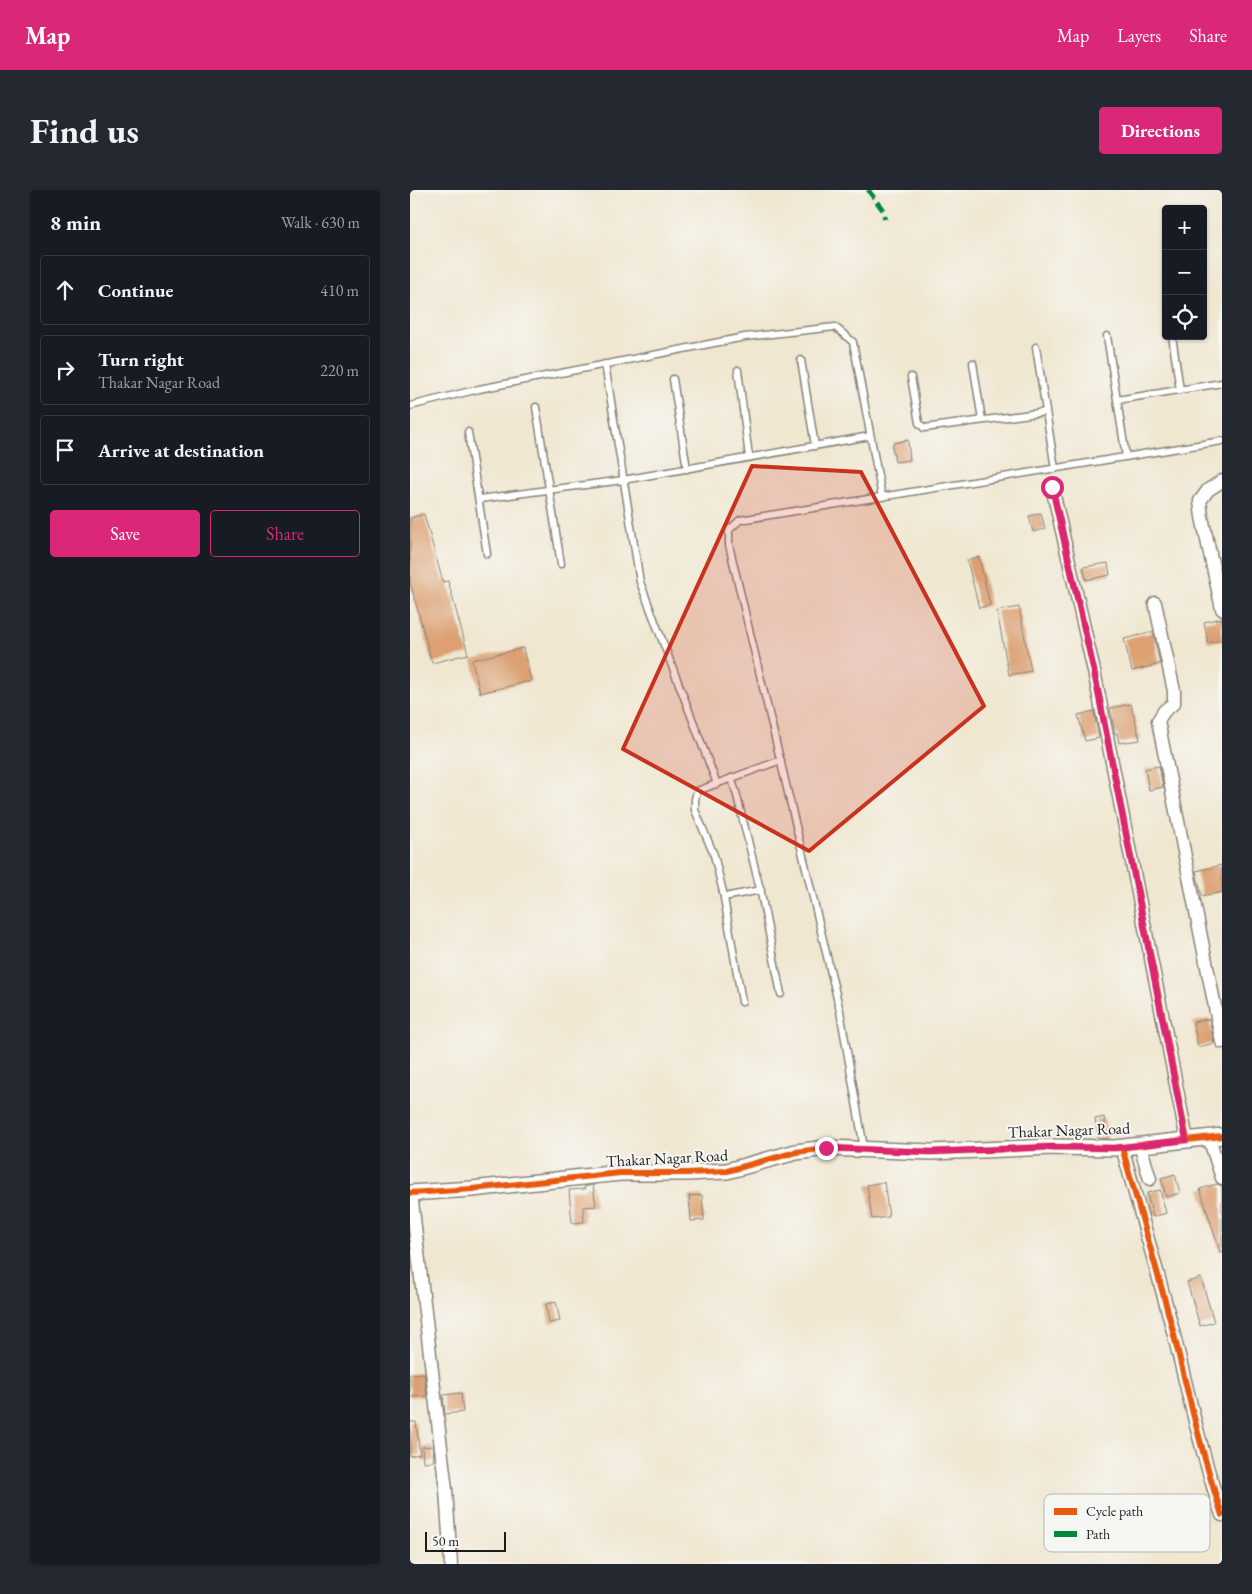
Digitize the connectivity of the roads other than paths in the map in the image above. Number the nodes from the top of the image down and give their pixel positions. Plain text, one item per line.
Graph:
1 (1107, 336) dead end
2 (1173, 340) edge
3 (1036, 348) dead end
4 (801, 360) dead end
5 (973, 363) dead end
6 (605, 364) junction
7 (738, 370) dead end
8 (911, 377) dead end
9 (673, 379) dead end
10 (1222, 383) edge
11 (1180, 390) junction
12 (1117, 400) junction
13 (410, 406) edge
14 (536, 407) dead end
15 (1046, 412) junction
16 (982, 420) junction
17 (468, 432) dead end
18 (870, 436) junction
19 (1222, 441) edge
20 (815, 446) junction
21 (749, 457) junction
22 (1126, 457) junction
23 (687, 469) junction
24 (1055, 469) junction
25 (623, 480) junction
26 (1222, 481) edge
27 (1052, 487) dead end
28 (549, 490) junction
29 (882, 497) junction
30 (480, 499) junction
31 (487, 554) dead end
32 (561, 564) dead end
33 (1155, 604) dead end
34 (1222, 609) edge
35 (780, 760) junction
36 (731, 778) junction
37 (717, 784) junction
38 (761, 890) junction
39 (724, 897) junction
40 (781, 994) dead end
41 (742, 1002) dead end
42 (1222, 1042) edge
43 (1216, 1137) edge
44 (1186, 1140) junction
45 (1140, 1145) junction
46 (1122, 1147) junction
47 (864, 1149) junction
48 (1222, 1178) edge
49 (1150, 1179) dead end
50 (411, 1192) edge
51 (1222, 1515) edge
52 (451, 1564) edge

1 - 12 lane
2 - 11 lane
3 - 15 lane
4 - 20 lane
5 - 16 lane
6 - 13 lane
6 - 18 lane
6 - 25 lane
7 - 21 lane
8 - 16 lane
9 - 23 lane
10 - 11 lane
11 - 12 lane
12 - 22 lane
14 - 28 lane
15 - 16 lane
15 - 24 lane
17 - 30 lane
18 - 20 lane
18 - 29 lane
19 - 22 lane
20 - 21 lane
21 - 23 lane
22 - 24 lane
23 - 25 lane
24 - 29 lane
25 - 28 lane
25 - 37 lane
26 - 34 street
27 - 44 street
28 - 30 lane
28 - 32 lane
29 - 35 lane
30 - 31 lane
33 - 42 street
35 - 36 lane
35 - 47 lane
36 - 37 lane
36 - 38 lane
37 - 39 lane
38 - 39 lane
38 - 40 lane
39 - 41 lane
43 - 44 street, Thakar Nagar Road
43 - 48 street
44 - 45 street, Thakar Nagar Road
45 - 46 street, Thakar Nagar Road
45 - 49 street
46 - 47 street, Thakar Nagar Road
46 - 51 street
47 - 50 street, Thakar Nagar Road
50 - 52 street

